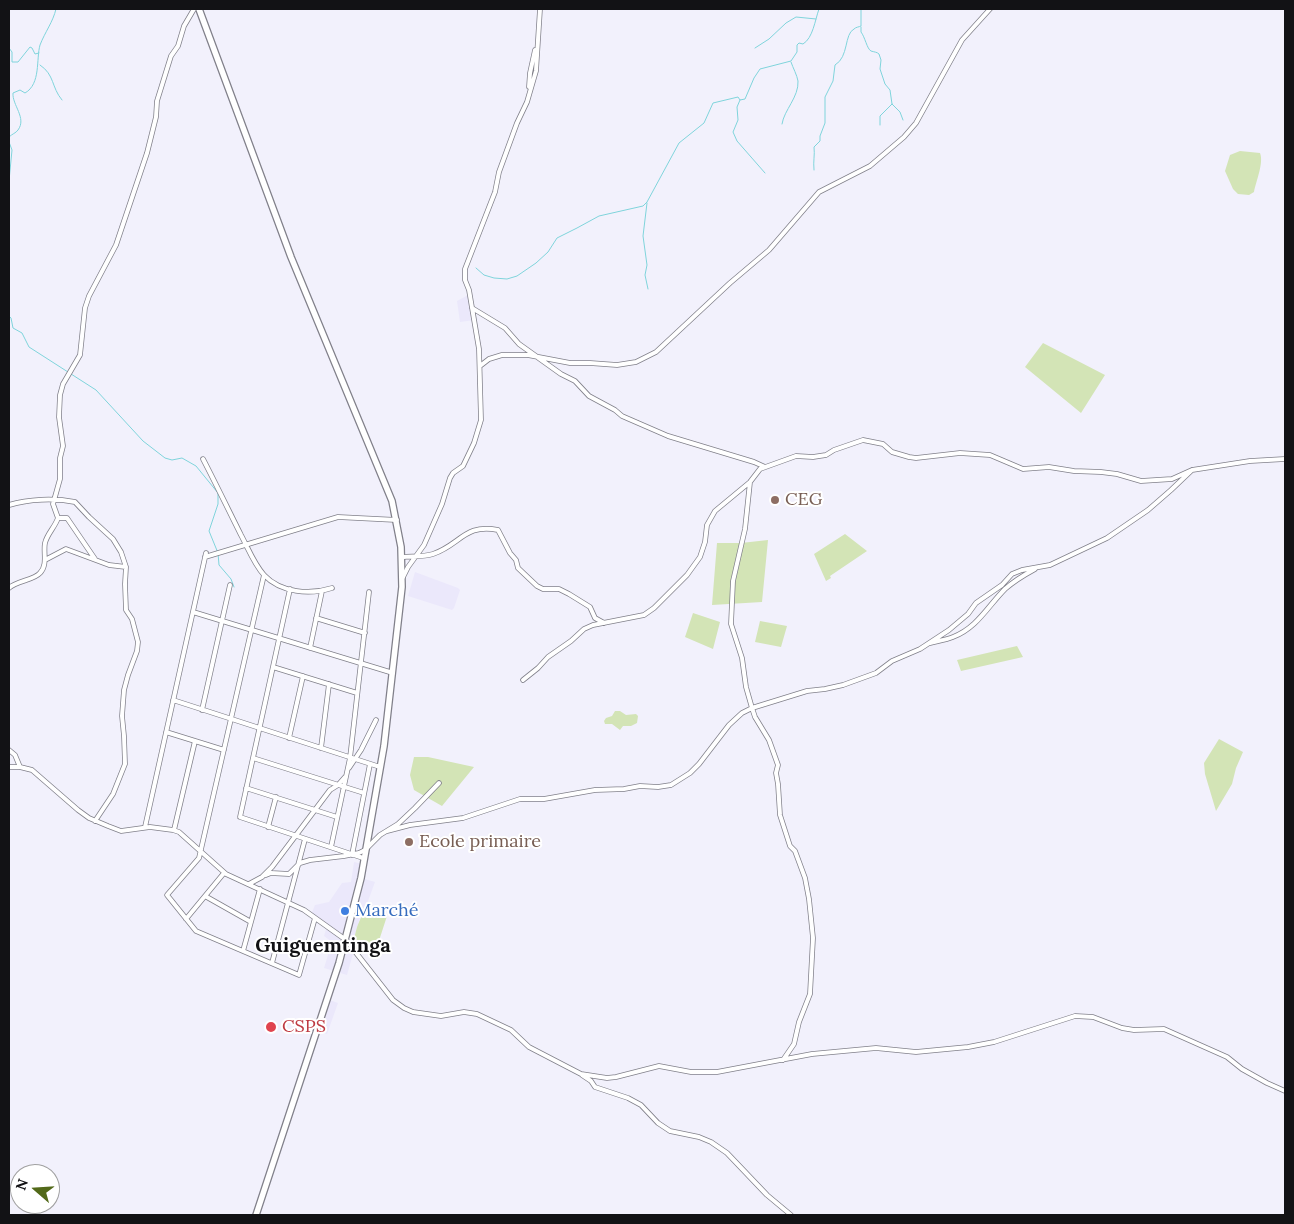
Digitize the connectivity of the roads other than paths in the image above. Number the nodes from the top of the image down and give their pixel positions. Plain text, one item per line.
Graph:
1 (194, 9) edge
2 (199, 9) edge
3 (540, 9) edge
4 (990, 9) edge
5 (472, 308) junction
6 (540, 358) junction
7 (480, 366) junction
8 (1285, 458) edge
9 (203, 459) dead end
10 (765, 467) junction
11 (1192, 470) junction
12 (750, 482) junction
13 (54, 501) junction
14 (9, 505) edge
15 (58, 518) junction
16 (397, 520) junction
17 (246, 545) junction
18 (416, 555) junction
19 (402, 557) junction
20 (95, 559) junction
21 (45, 560) junction
22 (126, 567) junction
23 (1036, 568) junction
24 (264, 575) junction
25 (402, 579) junction
26 (230, 585) dead end
27 (9, 588) edge
28 (332, 588) dead end
29 (290, 590) junction
30 (322, 591) junction
31 (369, 592) dead end
32 (193, 612) junction
33 (316, 618) junction
34 (222, 621) junction
35 (604, 623) junction
36 (251, 630) junction
37 (364, 633) junction
38 (279, 638) junction
39 (928, 644) junction
40 (310, 648) junction
41 (361, 663) junction
42 (273, 667) junction
43 (393, 673) junction
44 (303, 676) junction
45 (523, 680) dead end
46 (329, 684) junction
47 (358, 693) junction
48 (173, 700) junction
49 (752, 708) junction
50 (202, 710) junction
51 (231, 719) junction
52 (376, 720) dead end
53 (260, 728) junction
54 (166, 732) junction
55 (289, 738) junction
56 (195, 741) junction
57 (321, 748) junction
58 (9, 750) edge
59 (224, 750) junction
60 (253, 758) junction
61 (352, 758) junction
62 (370, 764) junction
63 (9, 767) edge
64 (20, 767) junction
65 (380, 767) junction
66 (347, 773) junction
67 (439, 783) dead end
68 (338, 785) junction
69 (344, 787) junction
70 (246, 788) junction
71 (364, 793) junction
72 (276, 797) junction
73 (314, 809) junction
74 (337, 817) junction
75 (95, 821) junction
76 (145, 827) junction
77 (268, 827) junction
78 (174, 830) junction
79 (387, 831) junction
80 (294, 835) junction
81 (304, 839) junction
82 (331, 848) junction
83 (365, 850) junction
84 (200, 851) junction
85 (352, 855) junction
86 (363, 858) junction
87 (297, 868) junction
88 (224, 873) junction
89 (262, 877) junction
90 (249, 884) junction
91 (260, 889) junction
92 (205, 896) junction
93 (288, 902) junction
94 (315, 918) junction
95 (186, 919) junction
96 (251, 922) junction
97 (346, 940) junction
98 (243, 951) junction
99 (272, 963) junction
100 (783, 1060) junction
101 (581, 1074) junction
102 (1285, 1091) edge
103 (256, 1215) edge
104 (791, 1215) edge

1 - 13 street
2 - 16 street
3 - 5 street
4 - 6 street
5 - 6 street
5 - 7 street
6 - 7 street
6 - 10 street
7 - 18 street
8 - 11 street
9 - 17 street
10 - 11 street
10 - 12 street
11 - 23 street
12 - 35 street
12 - 49 street
13 - 14 street
13 - 15 street
13 - 22 street
15 - 20 street
15 - 21 street
16 - 17 street
16 - 19 street
17 - 24 street
17 - 32 street
18 - 19 street
18 - 25 street
18 - 35 street
19 - 25 street
20 - 21 street
20 - 22 street
21 - 27 street
22 - 75 street
23 - 39 street
23 - 39 street
24 - 29 street
24 - 36 street
25 - 43 street
26 - 34 street
28 - 30 street
29 - 30 street
29 - 38 street
30 - 33 street
31 - 37 street
32 - 34 street
32 - 48 street
33 - 37 street
33 - 40 street
34 - 36 street
34 - 50 street
35 - 45 street
36 - 38 street
36 - 51 street
37 - 41 street
38 - 40 street
38 - 42 street
39 - 49 street
40 - 41 street
41 - 43 street
41 - 47 street
42 - 44 street
42 - 53 street
43 - 65 street
44 - 46 street
44 - 55 street
46 - 47 street
46 - 57 street
47 - 61 street
48 - 50 street
48 - 54 street
49 - 79 street
49 - 100 street
50 - 51 street
51 - 53 street
51 - 59 street
52 - 61 street
53 - 55 street
53 - 60 street
54 - 56 street
54 - 76 street
55 - 57 street
56 - 59 street
56 - 78 street
57 - 61 street
58 - 64 street
59 - 84 street
60 - 68 street
60 - 70 street
61 - 62 street
61 - 66 street
62 - 65 street
62 - 71 street
63 - 64 street
64 - 75 street
65 - 83 street
66 - 68 street
66 - 69 street
67 - 79 street
68 - 69 street
68 - 73 street
69 - 71 street
69 - 74 street
70 - 72 street
70 - 77 street
71 - 85 street
72 - 73 street
72 - 77 street
73 - 74 street
73 - 80 street
74 - 82 street
75 - 76 street
76 - 78 street
77 - 80 street
78 - 84 street
79 - 83 street
80 - 81 street
80 - 89 street
81 - 82 street
81 - 87 street
82 - 85 street
83 - 85 street
83 - 86 street
84 - 88 street
84 - 95 street
85 - 86 street
85 - 87 street
86 - 97 street
87 - 89 street
87 - 93 street
88 - 90 street
88 - 92 street
89 - 90 street
90 - 91 street
91 - 93 street
91 - 96 street
92 - 95 street
92 - 96 street
93 - 94 street
93 - 99 street
94 - 97 street
94 - 99 street
95 - 98 street
96 - 98 street
97 - 101 street
97 - 103 street
98 - 99 street
100 - 101 street
100 - 102 street
101 - 104 street

